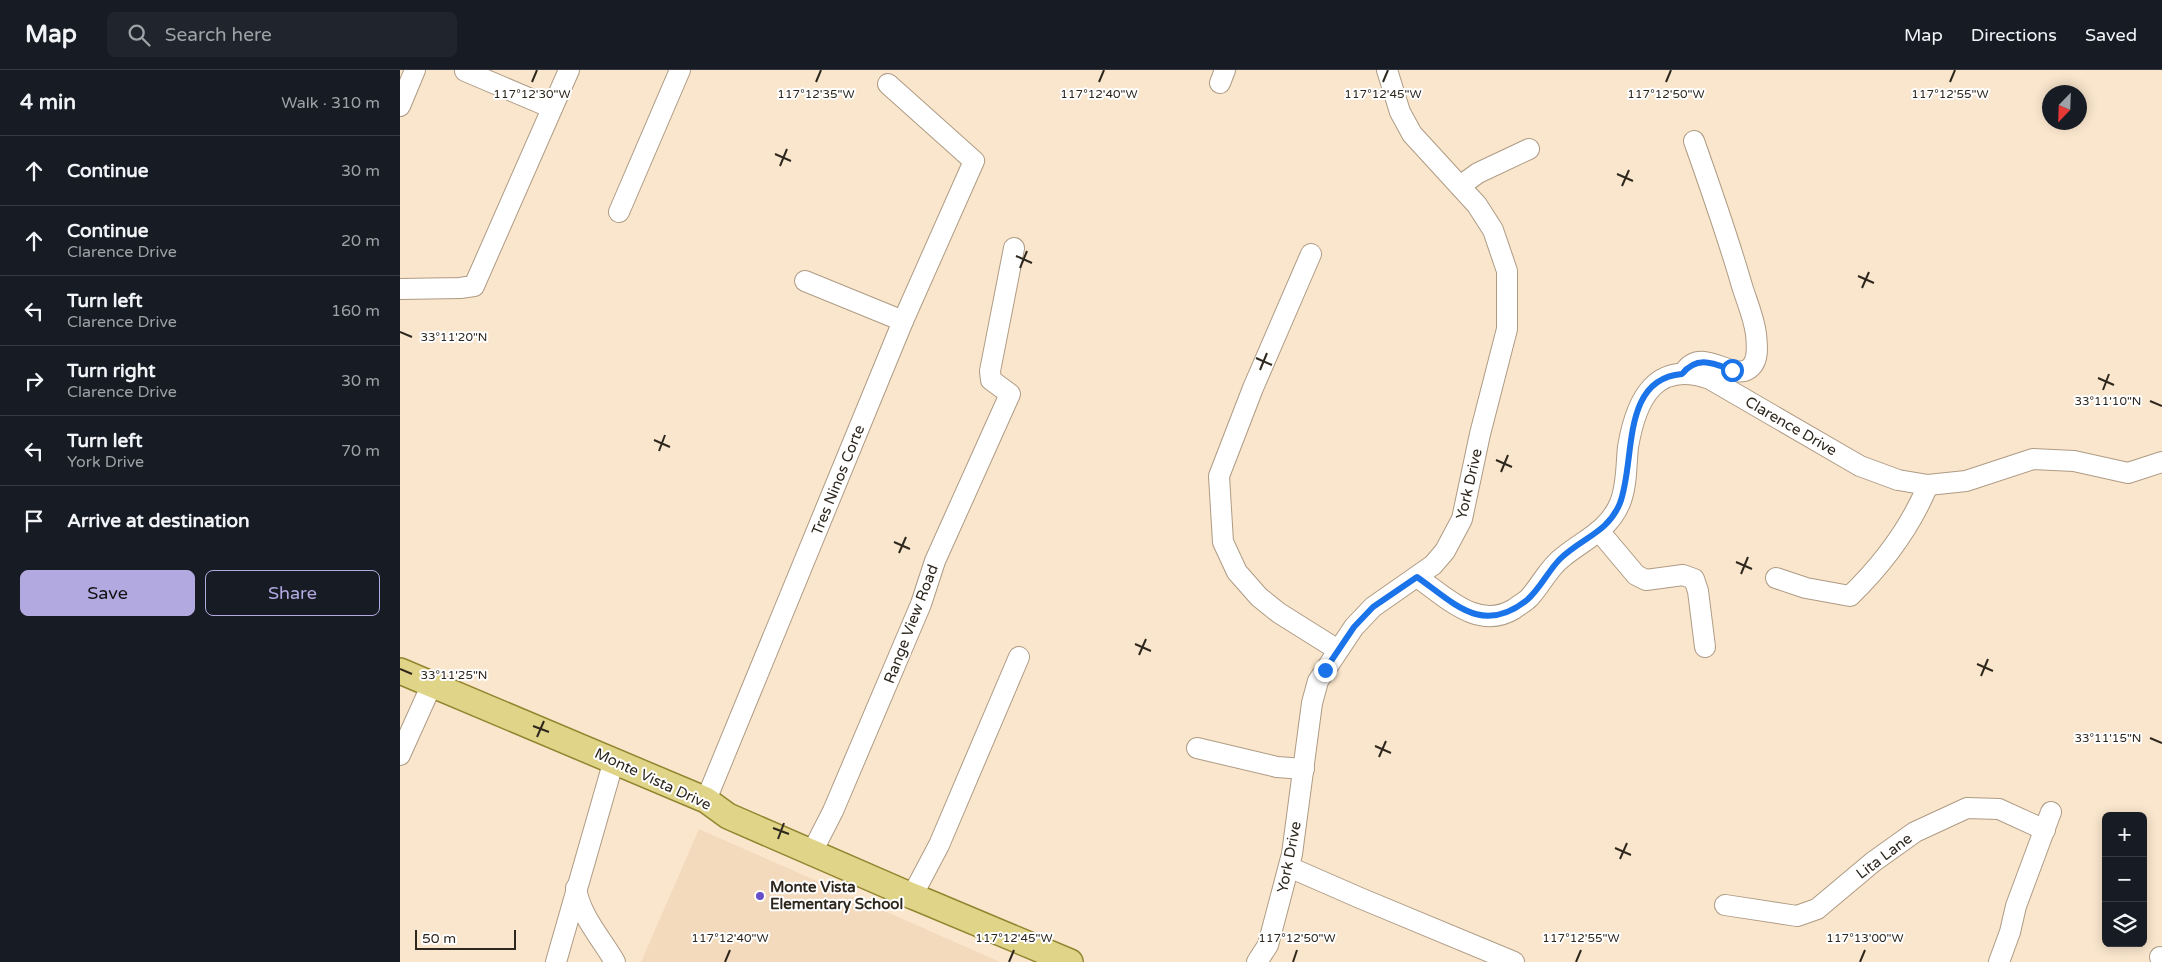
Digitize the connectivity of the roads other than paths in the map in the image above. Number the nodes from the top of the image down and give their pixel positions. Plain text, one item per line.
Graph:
1 (414, 70) edge
2 (569, 70) edge
3 (680, 70) edge
4 (1387, 70) edge
5 (464, 71) edge
6 (888, 84) dead end
7 (400, 106) edge
8 (552, 108) junction
9 (1694, 141) dead end
10 (1529, 149) dead end
11 (1460, 186) junction
12 (619, 212) dead end
13 (1014, 248) dead end
14 (1311, 254) dead end
15 (805, 280) dead end
16 (400, 289) edge
17 (903, 321) junction
18 (1682, 374) junction
19 (2162, 462) edge
20 (1928, 485) junction
21 (1599, 531) junction
22 (1417, 577) junction
23 (1776, 578) dead end
24 (1706, 647) dead end
25 (1338, 650) junction
26 (1019, 656) dead end
27 (400, 671) edge
28 (432, 684) junction
29 (1196, 748) dead end
30 (400, 754) edge
31 (614, 760) junction
32 (1304, 769) junction
33 (706, 800) junction
34 (811, 854) junction
35 (1289, 867) junction
36 (576, 888) junction
37 (914, 897) junction
38 (1725, 905) dead end
39 (556, 962) edge
40 (615, 962) edge
41 (1070, 962) edge
42 (1257, 962) edge
43 (1514, 962) edge
44 (1999, 962) edge

1 - 7 street
2 - 8 street
3 - 12 street
4 - 11 street, York Drive
5 - 8 street
6 - 17 street, Tres Ninos Corte
8 - 16 street
9 - 18 street
10 - 11 street
11 - 22 street, York Drive
13 - 34 street, Range View Road
14 - 25 street
15 - 17 street
17 - 33 street, Tres Ninos Corte
18 - 20 street, Clarence Drive
18 - 21 street, Clarence Drive
19 - 20 street, Clarence Drive
20 - 23 street
21 - 22 street, Clarence Drive
21 - 24 street
22 - 25 street, York Drive
25 - 32 street, York Drive
26 - 37 street
27 - 28 main road, Monte Vista Drive
28 - 30 street
28 - 31 main road, Monte Vista Drive
29 - 32 street
31 - 33 main road, Monte Vista Drive
31 - 36 street
32 - 35 street, York Drive
33 - 34 main road, Monte Vista Drive
34 - 37 main road, Monte Vista Drive
35 - 42 street, York Drive
35 - 43 street
36 - 39 street
36 - 40 street
37 - 41 main road, Monte Vista Drive
38 - 44 street, Lita Lane

